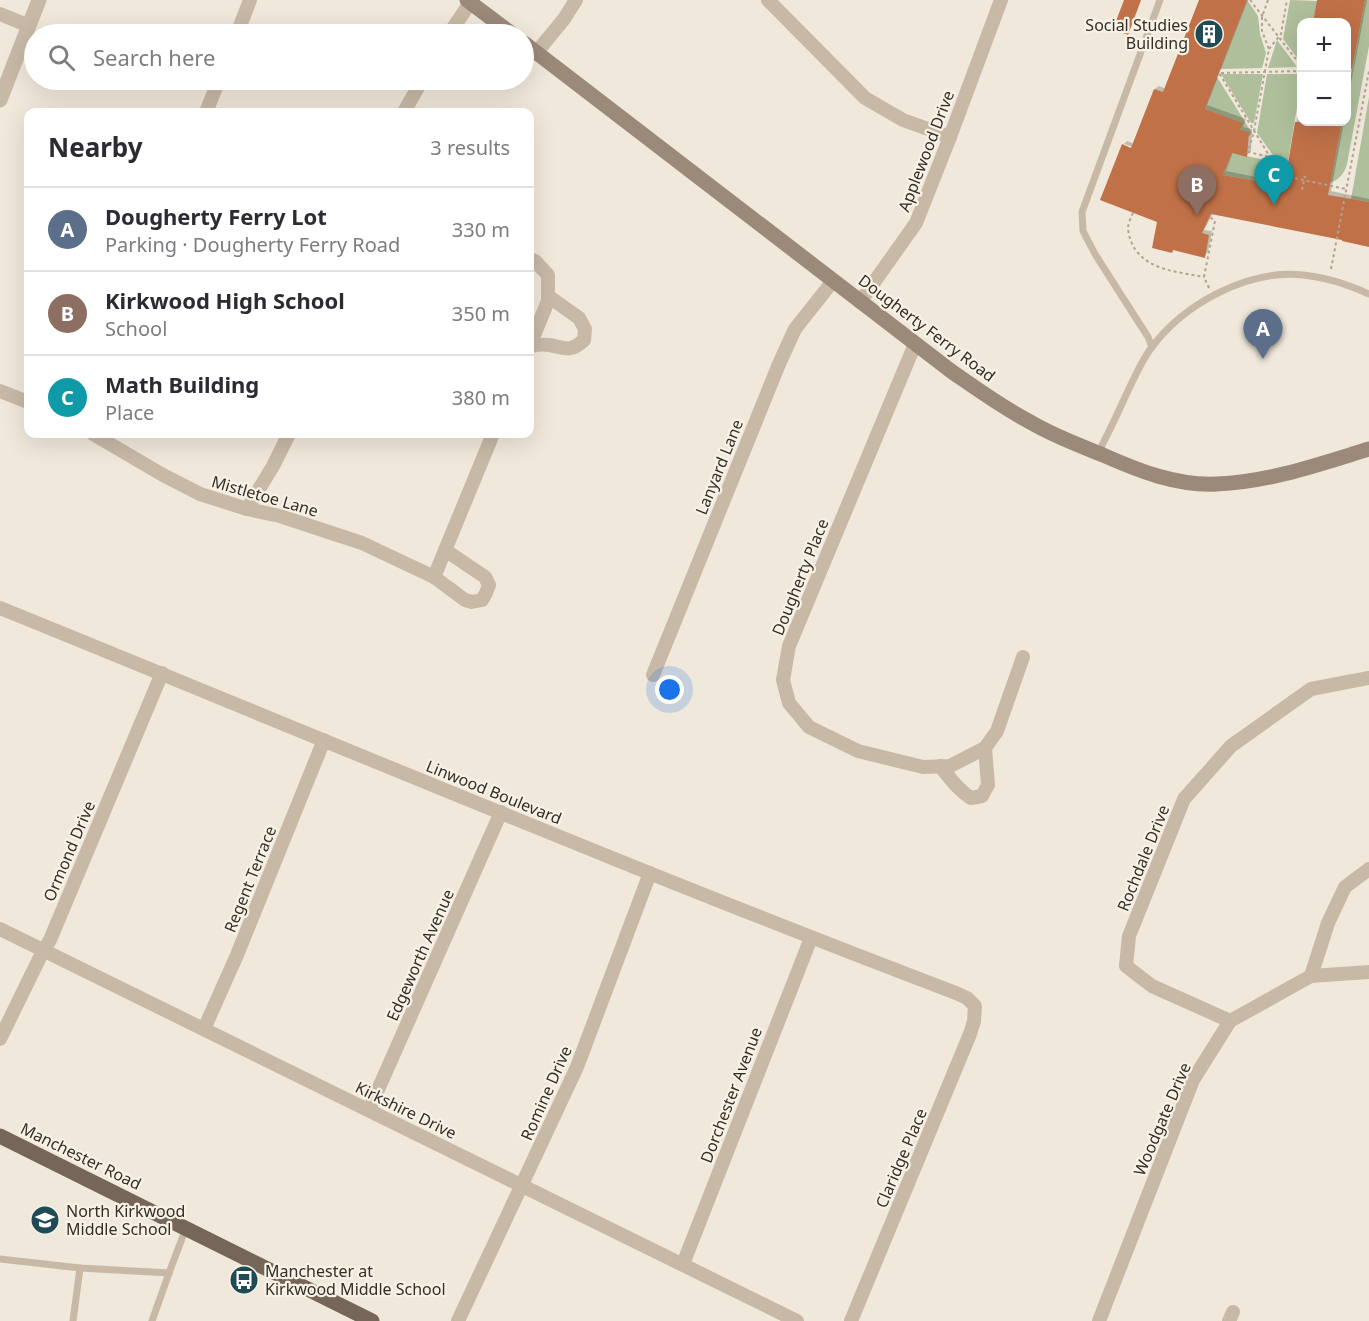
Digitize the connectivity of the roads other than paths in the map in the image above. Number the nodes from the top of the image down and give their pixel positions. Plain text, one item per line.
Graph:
1 (39, 0) edge
2 (250, 0) edge
3 (576, 0) edge
4 (768, 0) edge
5 (1001, 0) edge
6 (1160, 0) edge
7 (468, 1) edge
8 (0, 14) edge
9 (24, 24) edge
10 (30, 24) edge
11 (241, 24) edge
12 (455, 24) edge
13 (499, 24) edge
14 (24, 39) edge
15 (534, 45) edge
16 (534, 51) edge
17 (215, 90) edge
18 (416, 90) edge
19 (0, 100) edge
20 (208, 108) edge
21 (406, 108) edge
22 (950, 137) junction
23 (534, 261) edge
24 (833, 281) junction
25 (1369, 294) edge
26 (548, 296) junction
27 (860, 302) junction
28 (534, 335) edge
29 (915, 344) junction
30 (534, 345) edge
31 (1152, 347) junction
32 (0, 391) edge
33 (24, 400) edge
34 (100, 438) edge
35 (288, 438) edge
36 (491, 438) edge
37 (1369, 449) edge
38 (1098, 453) junction
39 (247, 509) junction
40 (445, 550) junction
41 (434, 577) junction
42 (0, 608) edge
43 (1023, 657) dead end
44 (162, 673) junction
45 (653, 675) dead end
46 (1369, 678) edge
47 (324, 740) junction
48 (985, 748) junction
49 (940, 766) junction
50 (501, 812) junction
51 (1369, 869) edge
52 (650, 873) junction
53 (0, 929) edge
54 (811, 938) junction
55 (43, 951) junction
56 (1369, 972) edge
57 (1311, 976) junction
58 (975, 1006) joint
59 (1230, 1021) junction
60 (204, 1029) junction
61 (0, 1039) edge
62 (369, 1110) junction
63 (0, 1136) edge
64 (521, 1186) junction
65 (186, 1228) junction
66 (0, 1259) edge
67 (683, 1264) junction
68 (80, 1268) junction
69 (169, 1274) junction
70 (73, 1321) edge
71 (152, 1321) edge
72 (372, 1321) edge
73 (458, 1321) edge
74 (797, 1321) edge
75 (851, 1321) edge
76 (1099, 1321) edge

1 - 10 street
2 - 11 street
3 - 15 street
4 - 22 street
5 - 22 street, Applewood Drive
6 - 31 lane
7 - 12 street
7 - 13 main road
8 - 9 street
14 - 19 street
16 - 24 main road, Dougherty Ferry Road
17 - 20 street
18 - 21 street
22 - 27 street, Applewood Drive
23 - 26 street
24 - 27 main road, Dougherty Ferry Road
24 - 45 street, Lanyard Lane
25 - 31 lane
26 - 28 street
26 - 30 street
27 - 29 main road, Dougherty Ferry Road
29 - 38 main road, Dougherty Ferry Road
29 - 49 street, Dougherty Place
31 - 38 lane
32 - 33 street
34 - 39 street, Mistletoe Lane
35 - 39 street
36 - 40 street
37 - 38 main road, Dougherty Ferry Road
39 - 41 street, Mistletoe Lane
40 - 41 street
40 - 41 street, Mistletoe Lane
42 - 44 street, Linwood Boulevard
43 - 48 street
44 - 47 street, Linwood Boulevard
44 - 55 street, Ormond Drive
46 - 59 street, Rochdale Drive
47 - 50 street, Linwood Boulevard
47 - 60 street, Regent Terrace
48 - 49 street, Dougherty Place
48 - 49 street
50 - 52 street, Linwood Boulevard
50 - 62 street, Edgeworth Avenue
51 - 57 street
52 - 54 street, Linwood Boulevard
52 - 64 street, Romine Drive
53 - 55 street, Kirkshire Drive
54 - 58 street, Linwood Boulevard
54 - 67 street, Dorchester Avenue
55 - 60 street, Kirkshire Drive
55 - 61 street, Ormond Drive
56 - 57 street
57 - 59 street, Woodgate Drive
58 - 75 street, Claridge Place
59 - 76 street, Woodgate Drive
60 - 62 street, Kirkshire Drive
62 - 64 street, Kirkshire Drive
63 - 65 main road, Manchester Road
64 - 67 street, Kirkshire Drive
64 - 73 street, Romine Drive
65 - 69 lane
65 - 72 main road, Manchester Road
66 - 68 lane
67 - 74 street, Kirkshire Drive
68 - 69 lane
68 - 70 lane
69 - 71 lane

